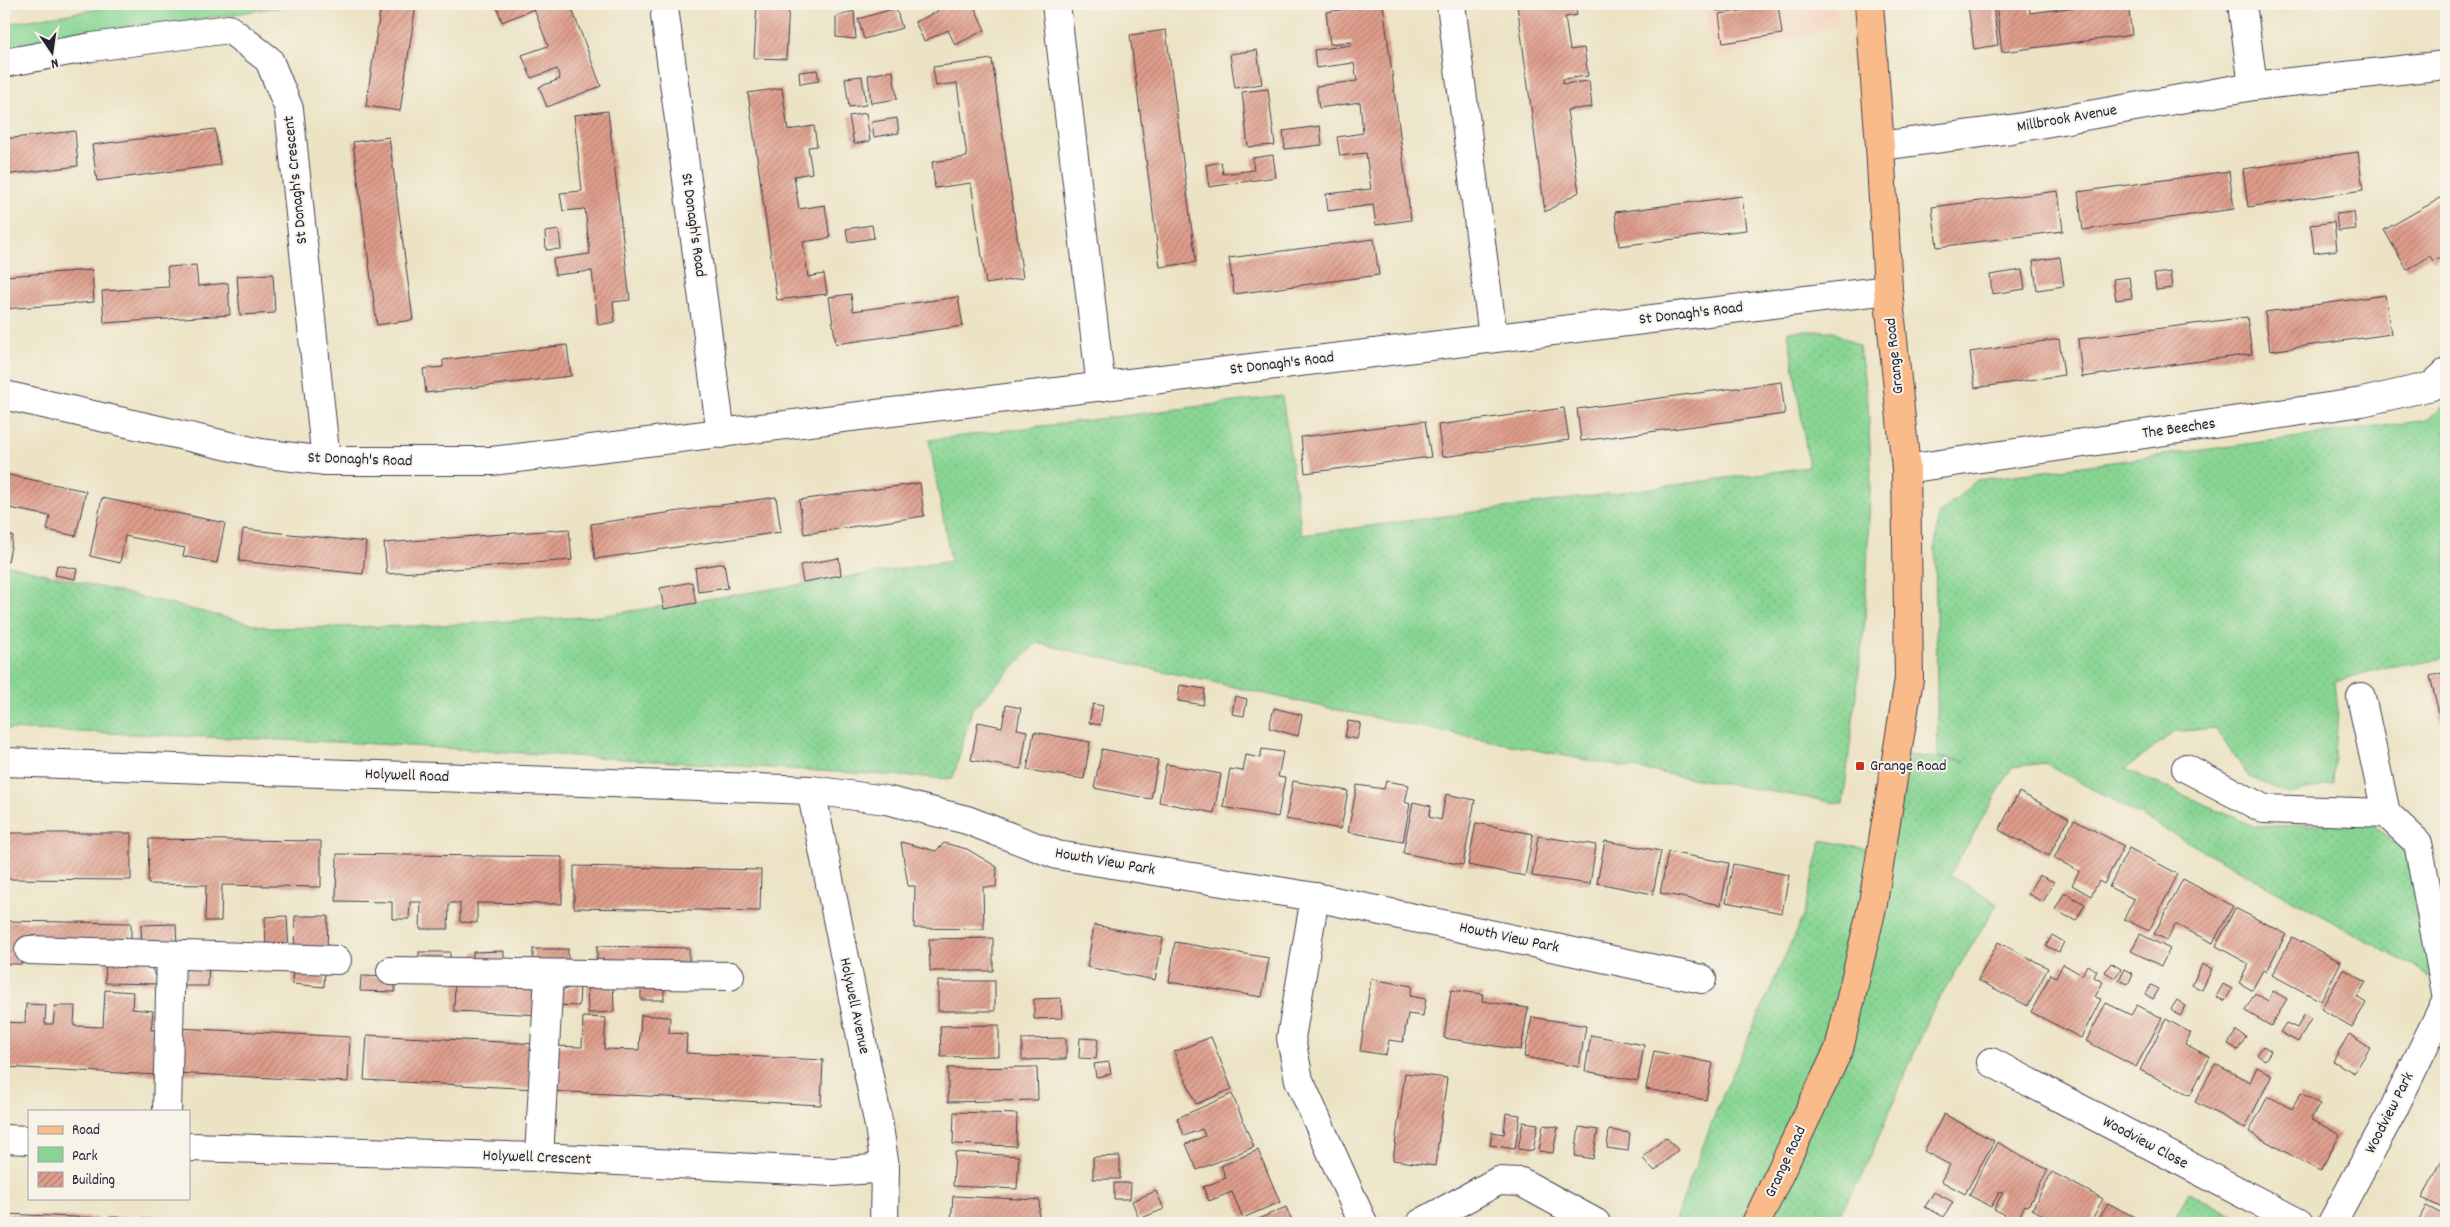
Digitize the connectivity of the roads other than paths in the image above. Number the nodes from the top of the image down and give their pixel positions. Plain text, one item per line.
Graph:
1 (1056, 4) edge
2 (1451, 4) edge
3 (1868, 4) edge
4 (2242, 4) edge
5 (665, 15) dead end
6 (4, 63) edge
7 (2446, 65) edge
8 (2253, 86) junction
9 (1880, 146) junction
10 (1888, 290) junction
11 (1493, 337) junction
12 (2446, 373) edge
13 (1101, 387) junction
14 (4, 395) edge
15 (721, 434) junction
16 (326, 461) junction
17 (1906, 469) junction
18 (2361, 697) dead end
19 (4, 762) edge
20 (2186, 768) dead end
21 (811, 790) junction
22 (2386, 813) junction
23 (1315, 896) junction
24 (29, 950) dead end
25 (171, 955) junction
26 (337, 960) dead end
27 (391, 970) dead end
28 (549, 974) junction
29 (730, 976) dead end
30 (1702, 979) dead end
31 (2446, 993) edge
32 (2446, 1001) edge
33 (1991, 1062) dead end
34 (167, 1110) edge
35 (4, 1139) edge
36 (28, 1140) edge
37 (190, 1147) edge
38 (539, 1157) junction
39 (885, 1168) junction
40 (884, 1223) edge
41 (1363, 1223) edge
42 (1421, 1223) edge
43 (1596, 1223) edge
44 (1756, 1223) edge
45 (2299, 1223) edge
46 (2332, 1223) edge

1 - 13 street
2 - 11 street
3 - 9 main road, Grange Road
4 - 8 street
5 - 15 street, St Donagh's Road
6 - 16 street, St Donagh's Crescent
7 - 8 street, Millbrook Avenue
8 - 9 street, Millbrook Avenue
9 - 10 main road, Grange Road
10 - 11 street, St Donagh's Road
10 - 17 main road, Grange Road
11 - 13 street, St Donagh's Road
12 - 17 street, The Beeches
13 - 15 street, St Donagh's Road
14 - 16 street, St Donagh's Road
15 - 16 street, St Donagh's Road
17 - 44 main road, Grange Road
18 - 22 street
19 - 21 street, Holywell Road
20 - 22 street
21 - 23 street, Howth View Park
21 - 39 street, Holywell Avenue
22 - 31 street
23 - 30 street, Howth View Park
23 - 41 street
24 - 25 street
25 - 26 street
25 - 34 street
27 - 28 street
28 - 29 street
28 - 38 street
32 - 46 street, Woodview Park
33 - 45 street, Woodview Close
35 - 36 street
37 - 38 street, Holywell Crescent
38 - 39 street, Holywell Crescent
39 - 40 street, Holywell Avenue
42 - 43 street

